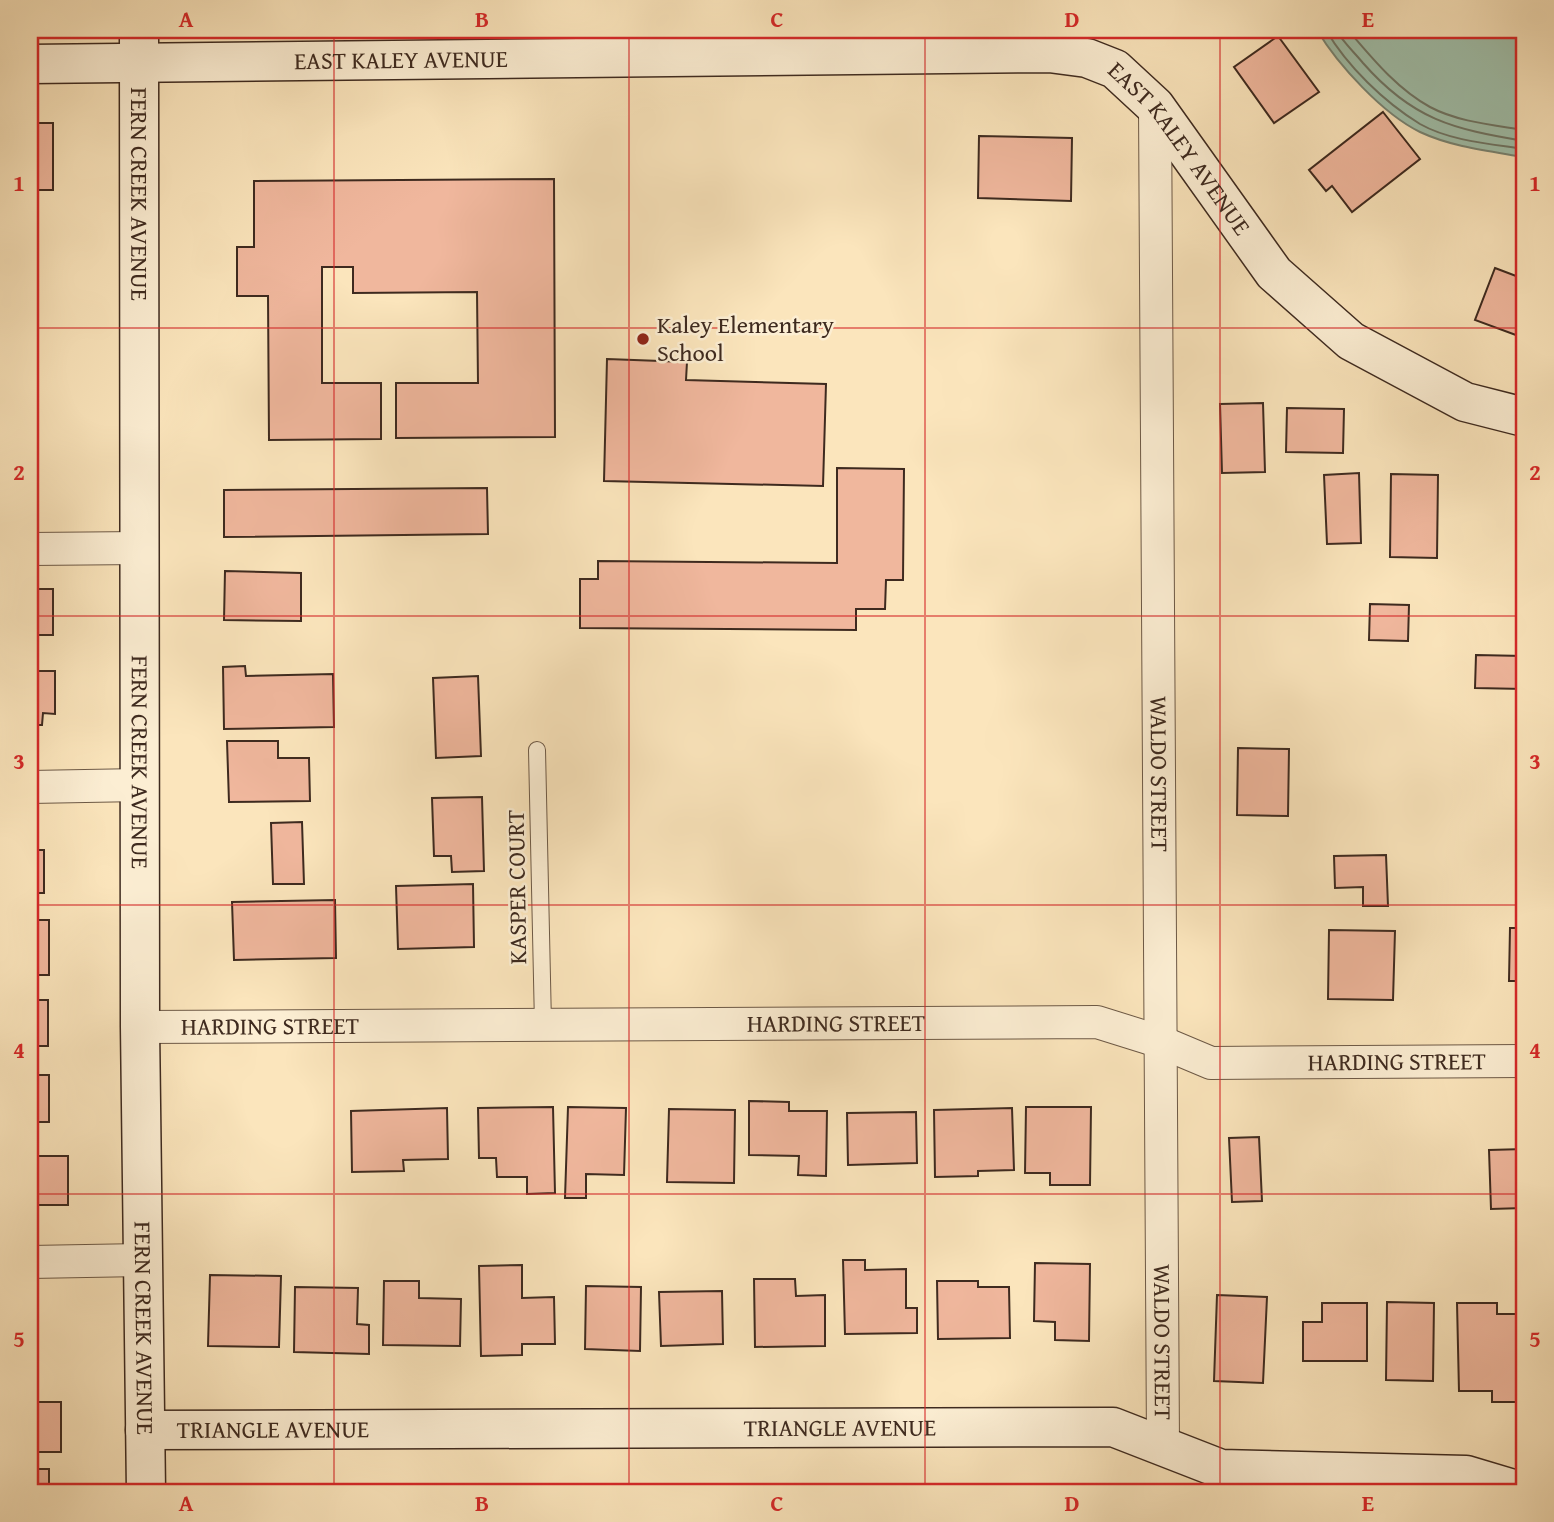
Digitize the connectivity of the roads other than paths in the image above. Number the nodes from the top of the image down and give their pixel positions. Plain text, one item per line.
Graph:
1 (989, 42) edge
2 (139, 46) edge
3 (30, 64) edge
4 (1155, 106) junction
5 (1524, 417) edge
6 (141, 548) junction
7 (30, 549) edge
8 (537, 750) dead end
9 (140, 785) junction
10 (30, 787) edge
11 (543, 1024) junction
12 (140, 1027) junction
13 (1161, 1042) junction
14 (1524, 1061) edge
15 (142, 1260) junction
16 (30, 1262) edge
17 (145, 1430) junction
18 (1163, 1444) junction
19 (146, 1492) edge
20 (1523, 1492) edge

1 - 2 street, EAST KALEY AVENUE
1 - 4 street, EAST KALEY AVENUE
2 - 3 street, EAST KALEY AVENUE
2 - 6 street, FERN CREEK AVENUE
4 - 5 street, EAST KALEY AVENUE
4 - 13 street, WALDO STREET
6 - 7 street
6 - 9 street, FERN CREEK AVENUE
8 - 11 lane, KASPER COURT
9 - 10 street
9 - 12 street, FERN CREEK AVENUE
11 - 12 street, HARDING STREET
11 - 13 street, HARDING STREET
12 - 15 street, FERN CREEK AVENUE
13 - 14 street, HARDING STREET
13 - 18 street, WALDO STREET
15 - 16 street
15 - 17 street, FERN CREEK AVENUE
17 - 18 street, TRIANGLE AVENUE
17 - 19 street, FERN CREEK AVENUE
18 - 20 street, TRIANGLE AVENUE

